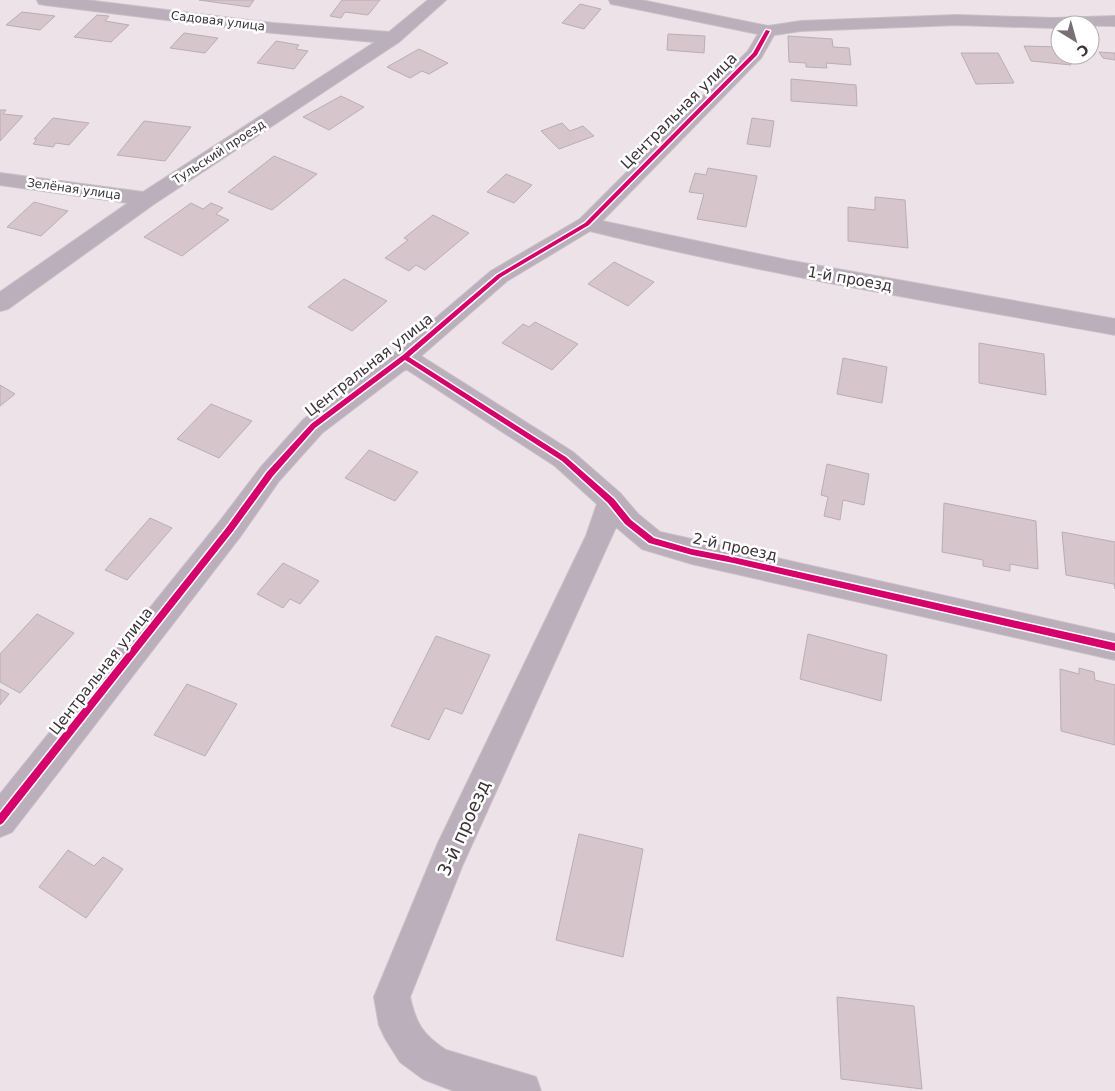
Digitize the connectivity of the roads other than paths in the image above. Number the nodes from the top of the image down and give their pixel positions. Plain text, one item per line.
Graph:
1 (45, 0) edge
2 (438, 0) edge
3 (617, 0) edge
4 (1115, 21) edge
5 (768, 31) junction
6 (393, 38) junction
7 (0, 179) edge
8 (147, 199) junction
9 (587, 224) junction
10 (0, 303) edge
11 (1115, 327) edge
12 (405, 357) junction
13 (611, 501) junction
14 (1115, 647) edge
15 (0, 820) edge
16 (522, 1091) edge

1 - 6 street, Садовая улица
2 - 6 street, Тульский проезд
3 - 5 street
4 - 5 street
5 - 9 street, Центральная улица
6 - 8 street, Тульский проезд
7 - 8 street, Зелёная улица
8 - 10 street, Тульский проезд
9 - 11 street, 1-й проезд
9 - 12 street, Центральная улица
12 - 13 street, 2-й проезд
12 - 15 street, Центральная улица
13 - 14 street, 2-й проезд
13 - 16 street, 3-й проезд

